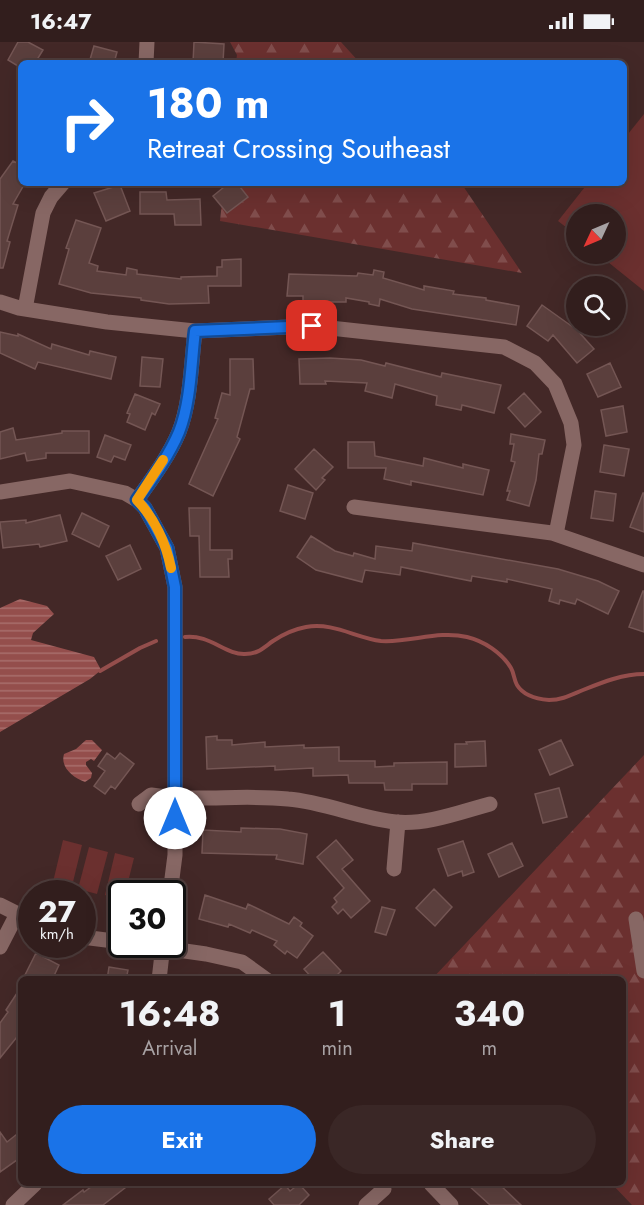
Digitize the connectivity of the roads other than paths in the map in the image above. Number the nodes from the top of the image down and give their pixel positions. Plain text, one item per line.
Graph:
1 (147, 42) edge
2 (146, 60) edge
3 (60, 186) edge
4 (0, 302) edge
5 (25, 309) junction
6 (195, 331) junction
7 (0, 492) edge
8 (137, 500) junction
9 (354, 507) dead end
10 (556, 534) junction
11 (644, 565) edge
12 (175, 799) junction
13 (139, 804) dead end
14 (490, 804) dead end
15 (398, 822) junction
16 (394, 869) dead end
17 (172, 880) edge
18 (0, 905) edge
19 (17, 914) joint
20 (636, 919) dead end
21 (0, 947) edge
22 (186, 950) edge
23 (162, 958) edge
24 (644, 971) edge
25 (159, 976) edge
26 (261, 976) edge
27 (33, 1186) edge
28 (433, 1186) edge
29 (384, 1189) dead end
30 (13, 1205) edge
31 (366, 1205) edge
32 (451, 1205) edge

1 - 2 street
3 - 5 street
4 - 5 street
5 - 6 street
6 - 8 street
6 - 10 street
7 - 8 street
8 - 12 street
9 - 10 street
10 - 11 street
12 - 13 street
12 - 15 street
12 - 17 street
14 - 15 street
15 - 16 street
18 - 19 street
19 - 21 street
20 - 24 street
22 - 26 street
23 - 25 street
27 - 30 street
28 - 32 street
29 - 31 street

